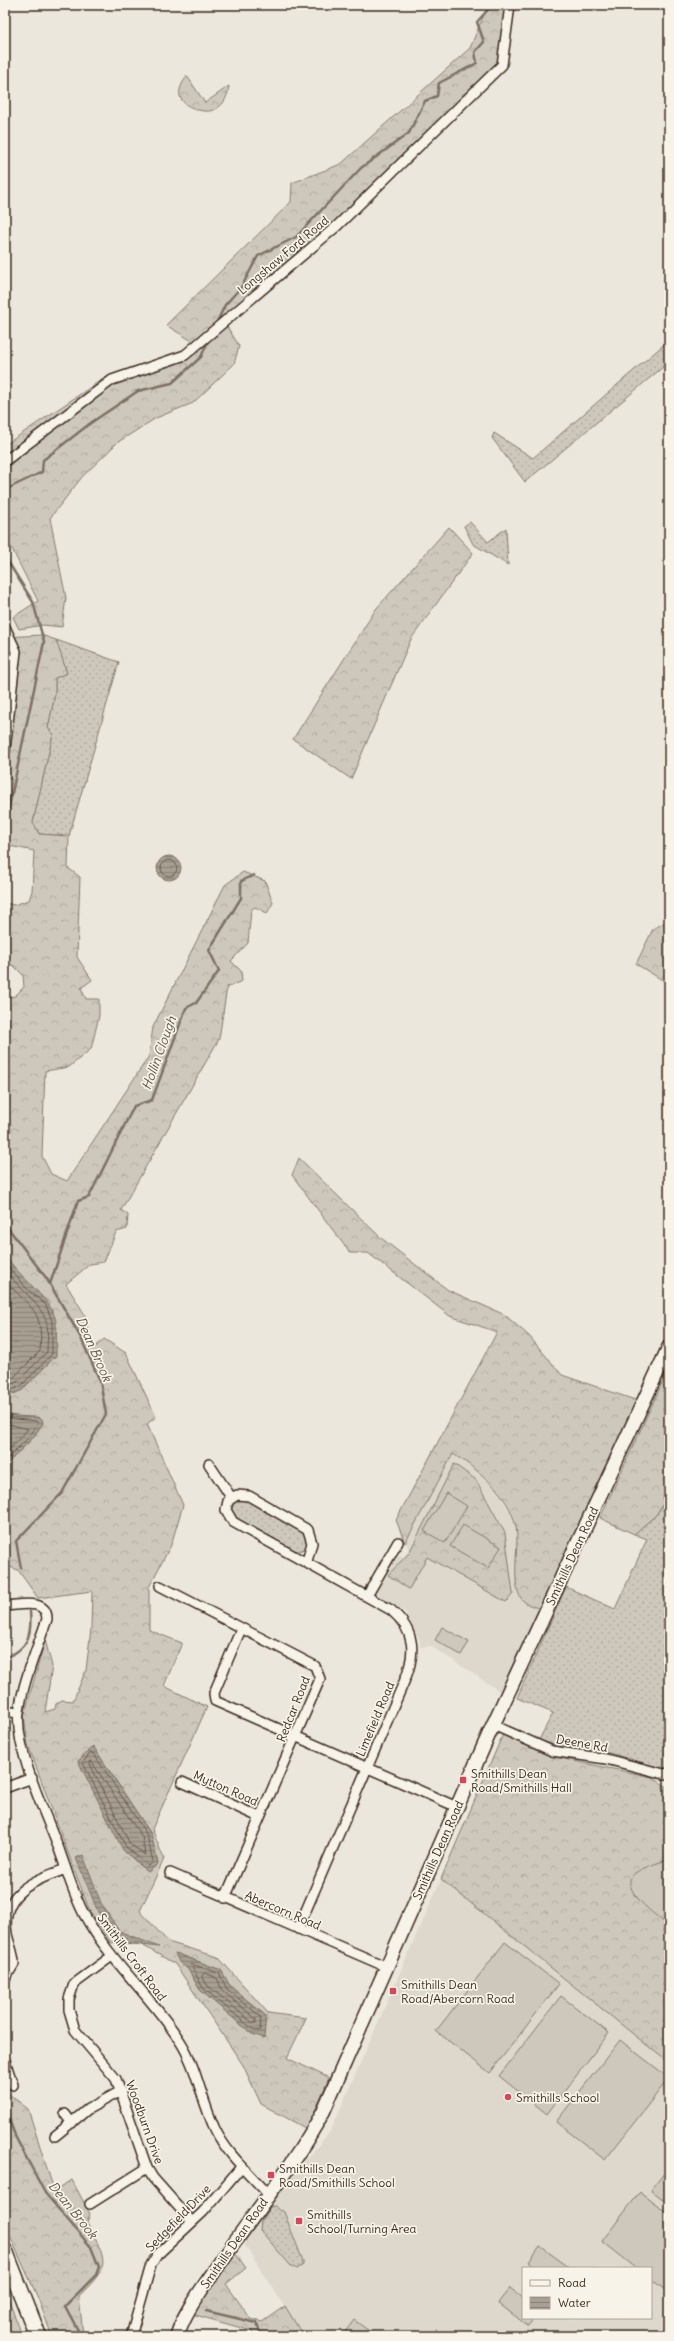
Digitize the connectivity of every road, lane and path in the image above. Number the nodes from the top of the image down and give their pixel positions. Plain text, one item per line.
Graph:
1 (510, 5) edge
2 (5, 461) edge
3 (5, 627) edge
4 (5, 750) edge
5 (669, 1347) edge
6 (209, 1464) dead end
7 (231, 1497) junction
8 (398, 1542) dead end
9 (307, 1561) junction
10 (160, 1586) dead end
11 (367, 1596) junction
12 (5, 1606) edge
13 (241, 1629) junction
14 (5, 1711) edge
15 (18, 1713) junction
16 (493, 1725) junction
17 (296, 1737) junction
18 (368, 1767) junction
19 (669, 1774) edge
20 (32, 1778) junction
21 (182, 1782) dead end
22 (5, 1788) edge
23 (457, 1807) junction
24 (259, 1817) junction
25 (66, 1869) junction
26 (170, 1873) dead end
27 (225, 1898) junction
28 (298, 1929) junction
29 (112, 1956) junction
30 (387, 1967) junction
31 (5, 1979) edge
32 (5, 2061) edge
33 (10, 2082) dead end
34 (121, 2091) junction
35 (65, 2114) dead end
36 (72, 2123) junction
37 (54, 2136) dead end
38 (242, 2166) junction
39 (147, 2168) junction
40 (268, 2194) junction
41 (90, 2204) dead end
42 (192, 2222) junction
43 (5, 2252) edge
44 (5, 2272) edge
45 (28, 2336) edge
46 (38, 2336) edge
47 (131, 2336) edge
48 (178, 2336) edge

1 - 2 street, Longshaw Ford Road
3 - 4 street
5 - 16 street, Smithills Dean Road
6 - 7 street
7 - 9 street, Limefield Road
7 - 9 street
8 - 11 street
9 - 11 street, Limefield Road
10 - 13 street, Redcar Road
11 - 18 street, Limefield Road
12 - 15 street, Smithills Croft Road
13 - 17 street, Redcar Road
13 - 17 street
14 - 15 street
15 - 20 street, Smithills Croft Road
16 - 19 street, Deene Rd
16 - 23 street, Smithills Dean Road
17 - 18 street
17 - 24 street, Redcar Road
18 - 23 street
18 - 28 street, Limefield Road
20 - 22 street
20 - 25 street, Smithills Croft Road
21 - 24 street, Mytton Road
23 - 30 street, Smithills Dean Road
24 - 27 street, Redcar Road
25 - 29 street, Smithills Croft Road
25 - 31 street
26 - 27 street, Abercorn Road
27 - 28 street, Abercorn Road
28 - 30 street, Abercorn Road
29 - 34 street, Woodburn Drive
29 - 38 street, Smithills Croft Road
30 - 40 street, Smithills Dean Road
32 - 33 street
34 - 36 street
34 - 39 street, Woodburn Drive
35 - 36 street
36 - 37 street
38 - 40 street, Smithills Croft Road
38 - 42 street, Sedgefield Drive
39 - 41 street
39 - 42 street, Woodburn Drive
40 - 48 street, Smithills Dean Road
42 - 47 street, Sedgefield Drive
43 - 46 highway
44 - 45 highway

